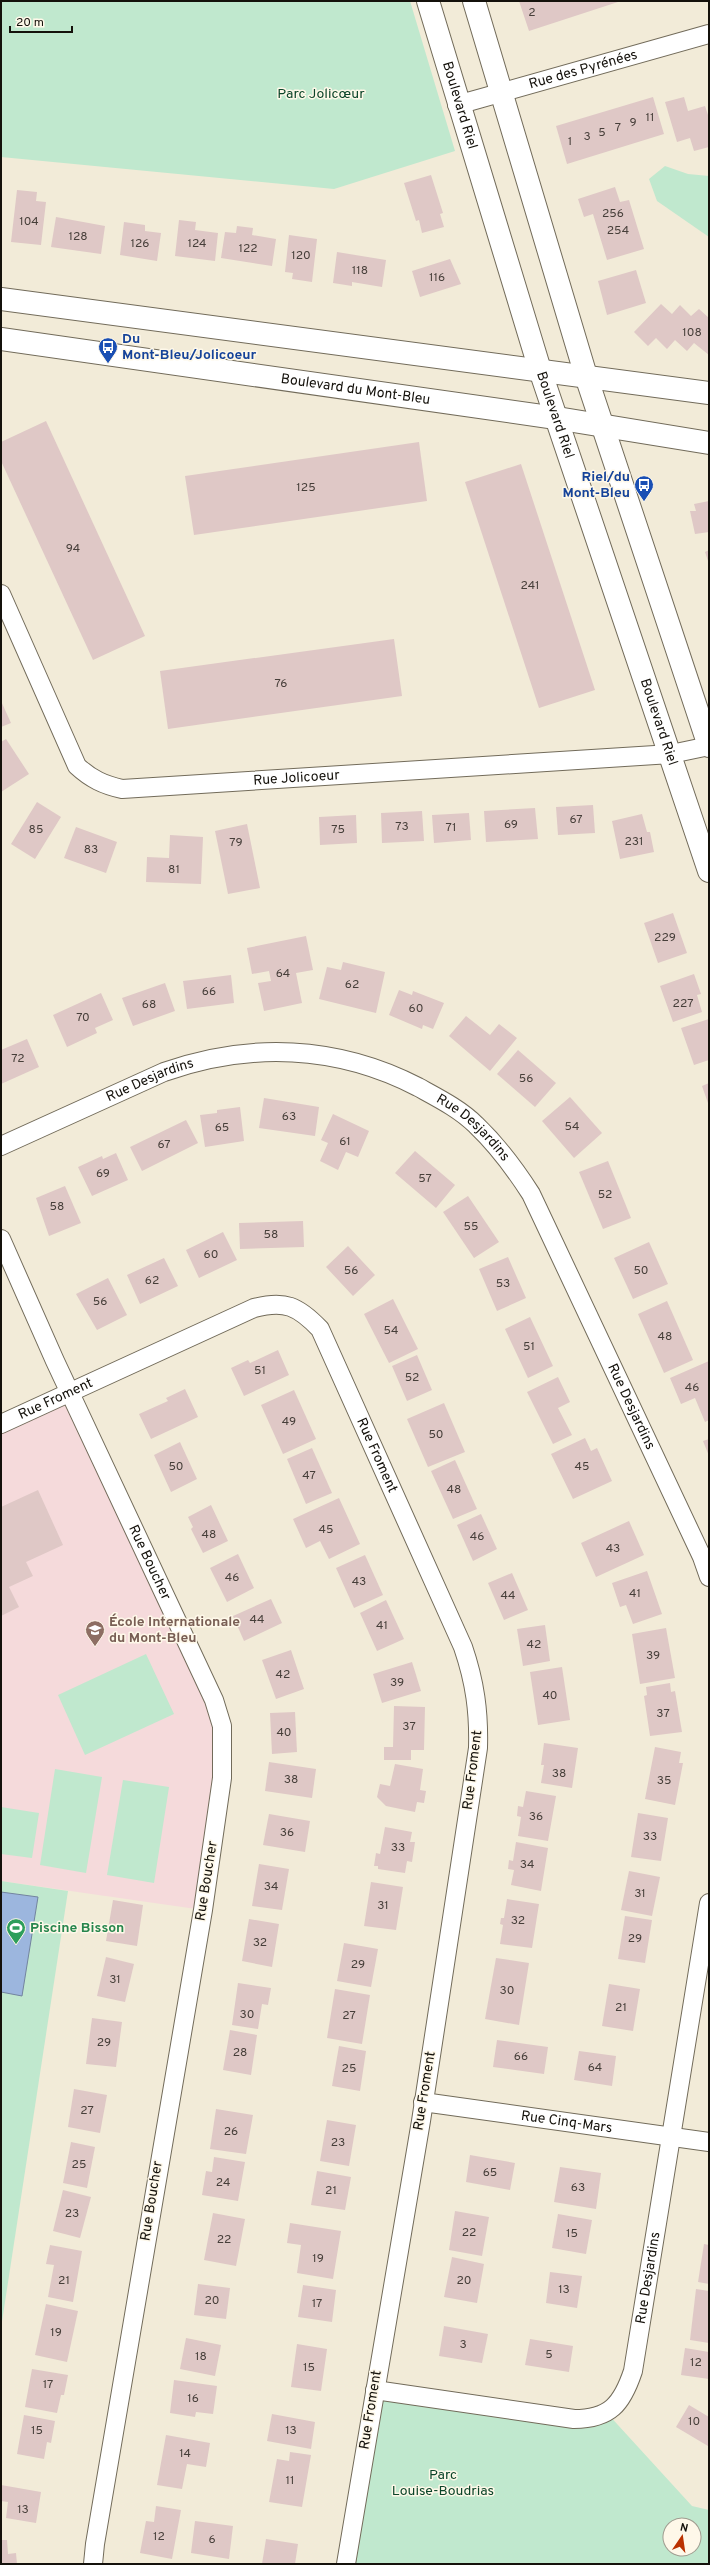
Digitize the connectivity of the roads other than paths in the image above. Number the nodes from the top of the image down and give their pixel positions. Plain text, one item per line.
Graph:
1 (428, 1) edge
2 (474, 1) edge
3 (709, 34) edge
4 (503, 91) junction
5 (458, 105) junction
6 (1, 298) edge
7 (1, 339) edge
8 (540, 370) junction
9 (586, 376) junction
10 (709, 393) edge
11 (556, 418) junction
12 (603, 427) junction
13 (709, 443) edge
14 (1, 594) edge
15 (709, 746) edge
16 (671, 754) junction
17 (709, 871) edge
18 (1, 1146) edge
19 (1, 1239) edge
20 (69, 1391) junction
21 (1, 1424) edge
22 (709, 1577) edge
23 (709, 1902) edge
24 (423, 2102) junction
25 (671, 2136) junction
26 (709, 2142) edge
27 (375, 2390) junction
28 (93, 2564) edge
29 (346, 2564) edge

1 - 5 street, Boulevard Riel
2 - 4 street
3 - 4 street, Rue des Pyrénées
4 - 5 street, Rue des Pyrénées
4 - 9 street
5 - 8 street, Boulevard Riel
6 - 8 street
7 - 11 street, Boulevard du Mont-Bleu
8 - 9 street
8 - 11 street, Boulevard Riel
9 - 10 street
9 - 12 street
11 - 12 street, Boulevard du Mont-Bleu
11 - 16 street, Boulevard Riel
12 - 13 street, Boulevard du Mont-Bleu
12 - 15 street
14 - 16 street, Rue Jolicoeur
15 - 16 street, Rue Jolicoeur
16 - 17 street, Boulevard Riel
18 - 22 street, Rue Desjardins
19 - 20 street, Rue Boucher
20 - 21 street, Rue Froment
20 - 24 street, Rue Froment
20 - 28 street, Rue Boucher
23 - 25 street, Rue Desjardins
24 - 25 street, Rue Cinq-Mars
24 - 27 street, Rue Froment
25 - 26 street, Rue Cinq-Mars
25 - 27 street, Rue Desjardins
27 - 29 street, Rue Froment

